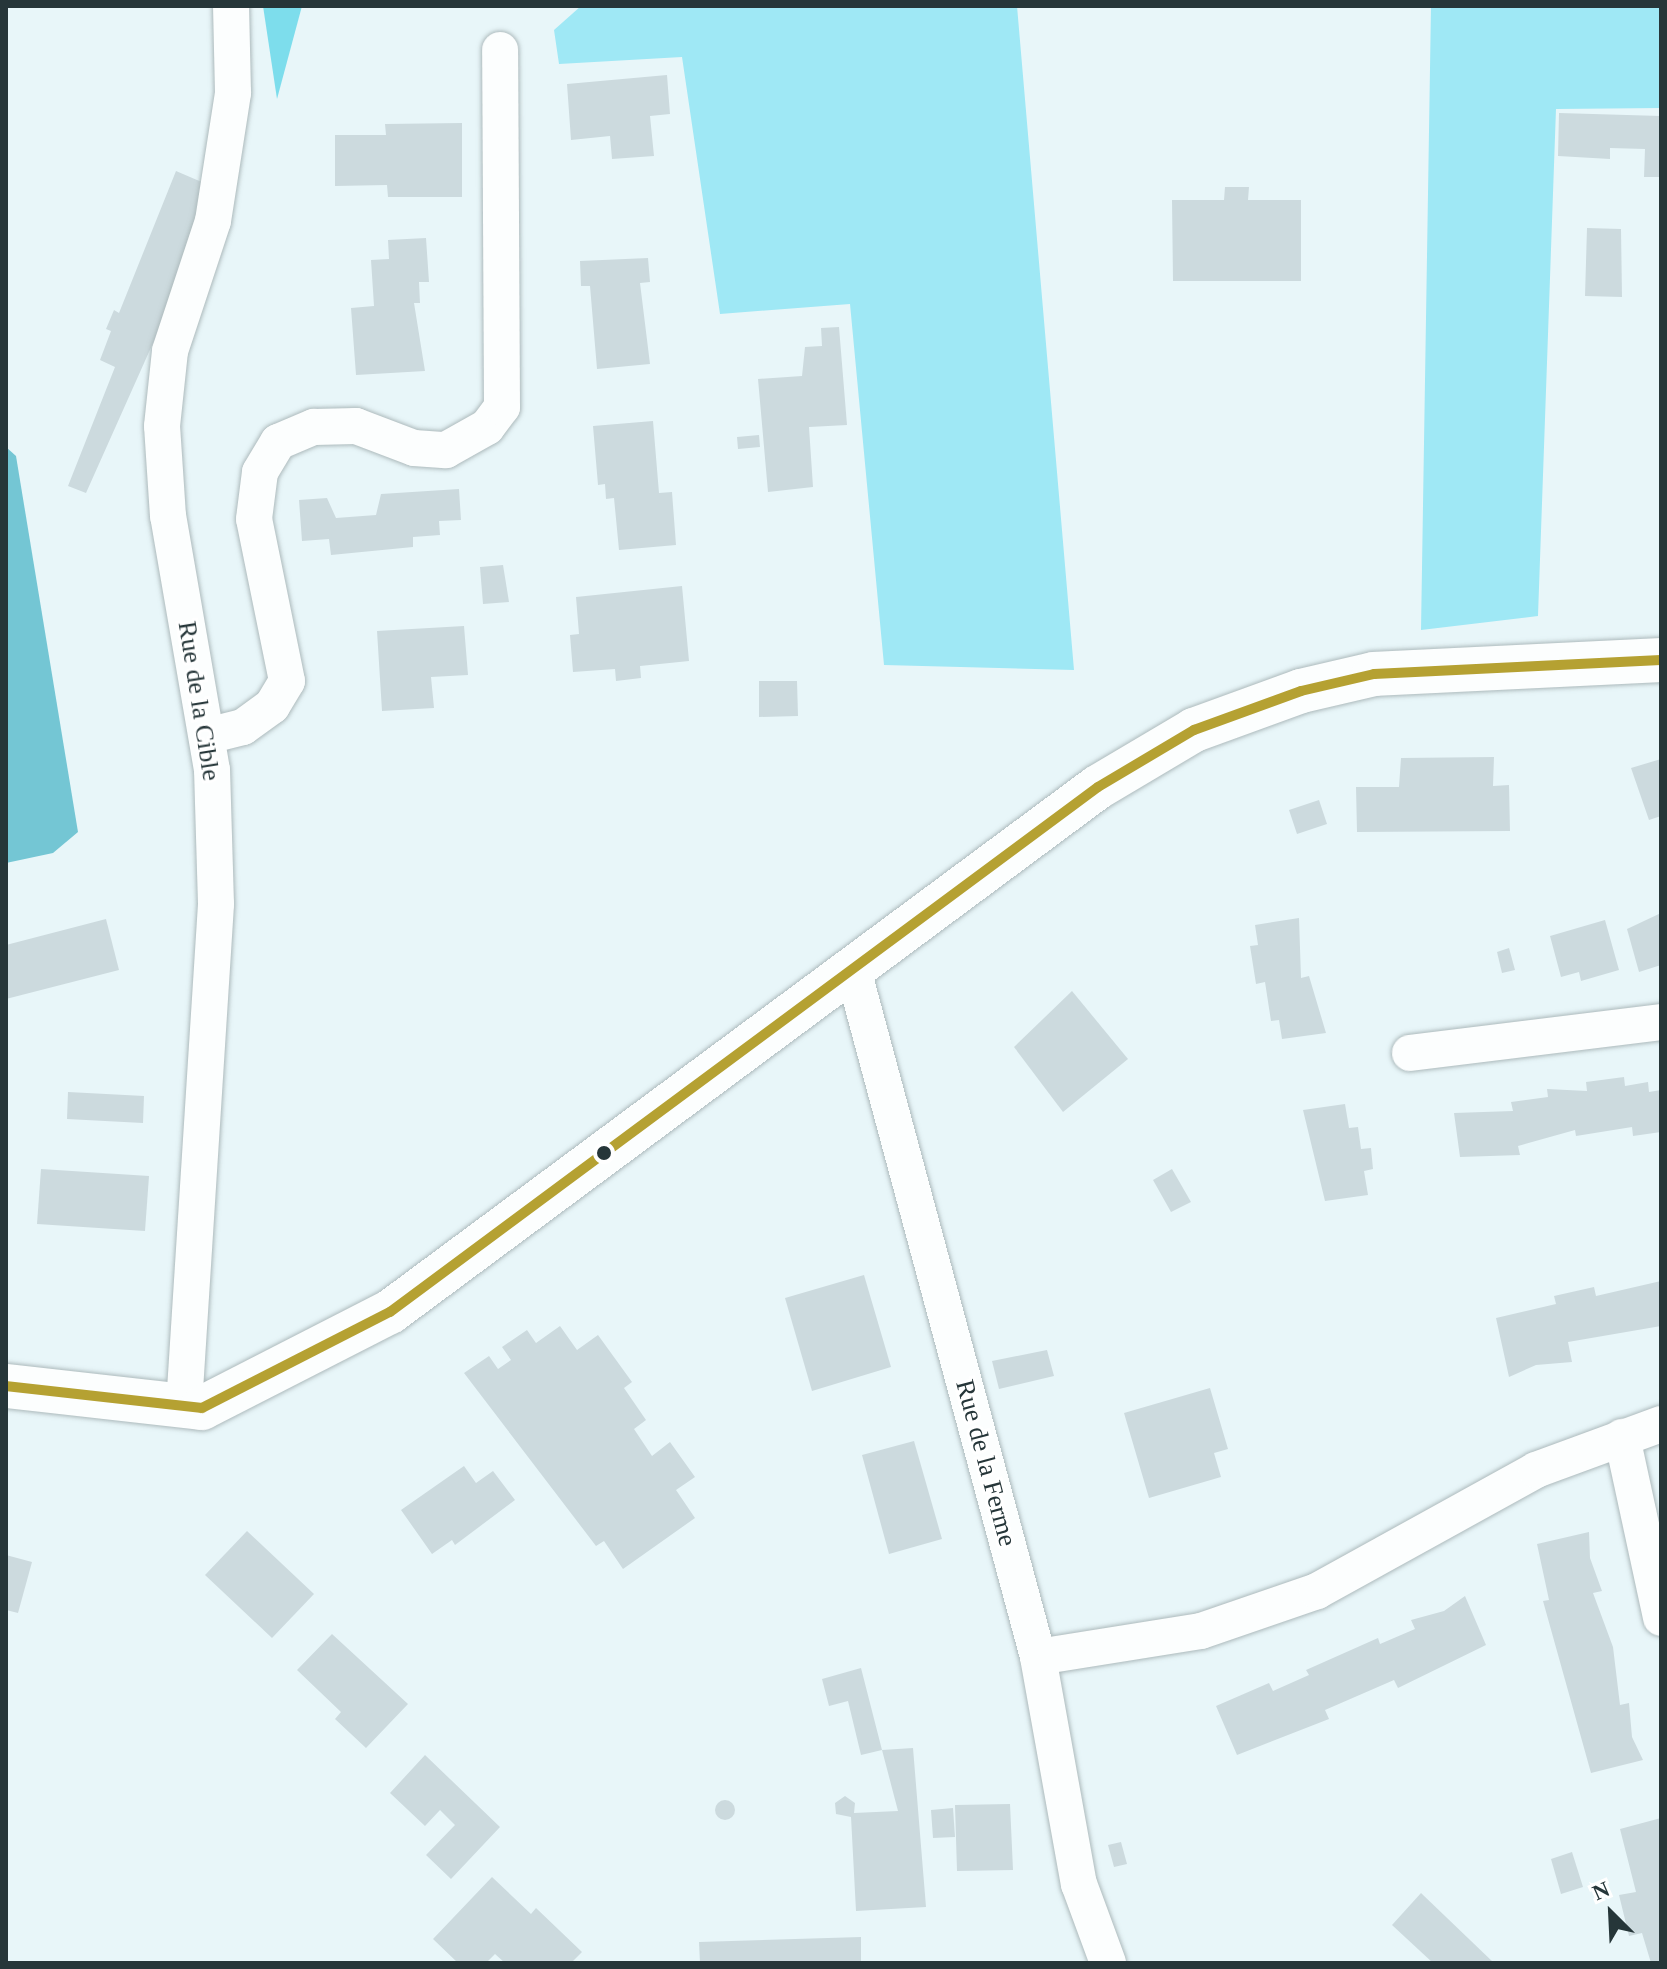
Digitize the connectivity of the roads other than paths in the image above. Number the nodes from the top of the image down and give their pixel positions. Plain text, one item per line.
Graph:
1 (231, 6) edge
2 (500, 50) dead end
3 (1661, 660) edge
4 (207, 736) junction
5 (852, 966) junction
6 (1661, 1022) edge
7 (1410, 1053) dead end
8 (6, 1386) edge
9 (184, 1406) junction
10 (1661, 1424) edge
11 (1622, 1437) junction
12 (1661, 1618) edge
13 (1038, 1657) junction
14 (1108, 1963) edge

1 - 4 street, Rue de la Cible
2 - 4 street
3 - 5 street
4 - 9 street, Rue de la Cible
5 - 9 street
5 - 13 street, Rue de la Ferme
6 - 7 street
8 - 9 street
10 - 11 street
11 - 12 street
11 - 13 street
13 - 14 street, Rue de la Ferme

